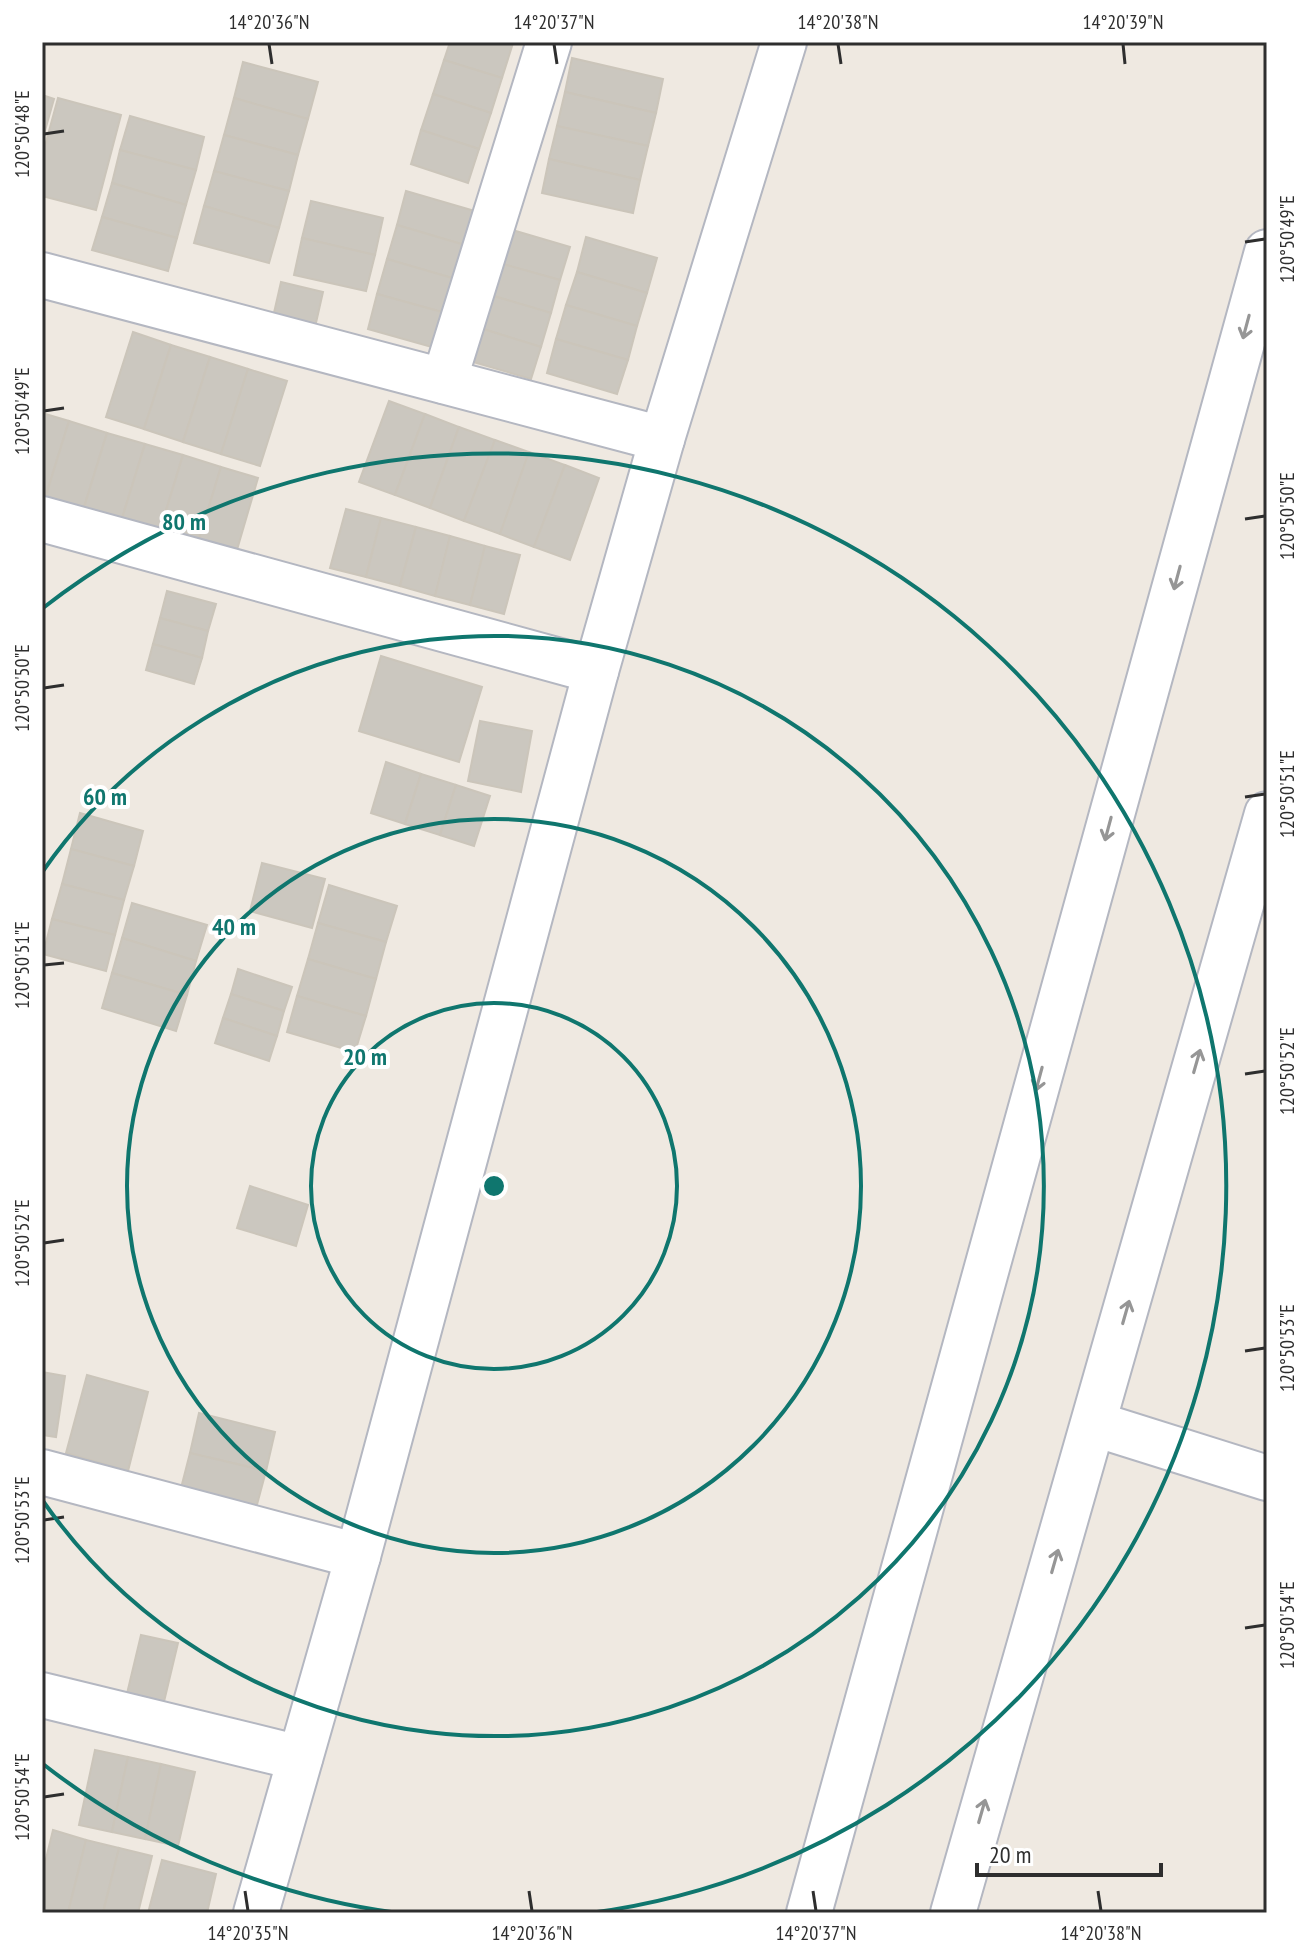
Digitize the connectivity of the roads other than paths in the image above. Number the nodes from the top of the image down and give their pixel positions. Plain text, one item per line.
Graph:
1 (549, 42) edge
2 (784, 42) edge
3 (1267, 252) edge
4 (42, 275) edge
5 (444, 381) junction
6 (662, 439) junction
7 (42, 519) edge
8 (596, 671) junction
9 (1267, 814) edge
10 (1095, 1424) junction
11 (42, 1472) edge
12 (1267, 1478) edge
13 (358, 1556) junction
14 (42, 1695) edge
15 (300, 1758) junction
16 (256, 1913) edge
17 (809, 1913) edge
18 (953, 1913) edge

1 - 5 street
2 - 6 street
3 -> 17 street
4 - 5 street
5 - 6 street
6 - 8 street
7 - 8 street
8 - 13 street
10 -> 9 street
10 - 12 street
18 -> 10 street
11 - 13 street
13 - 15 street
14 - 15 street
15 - 16 street

